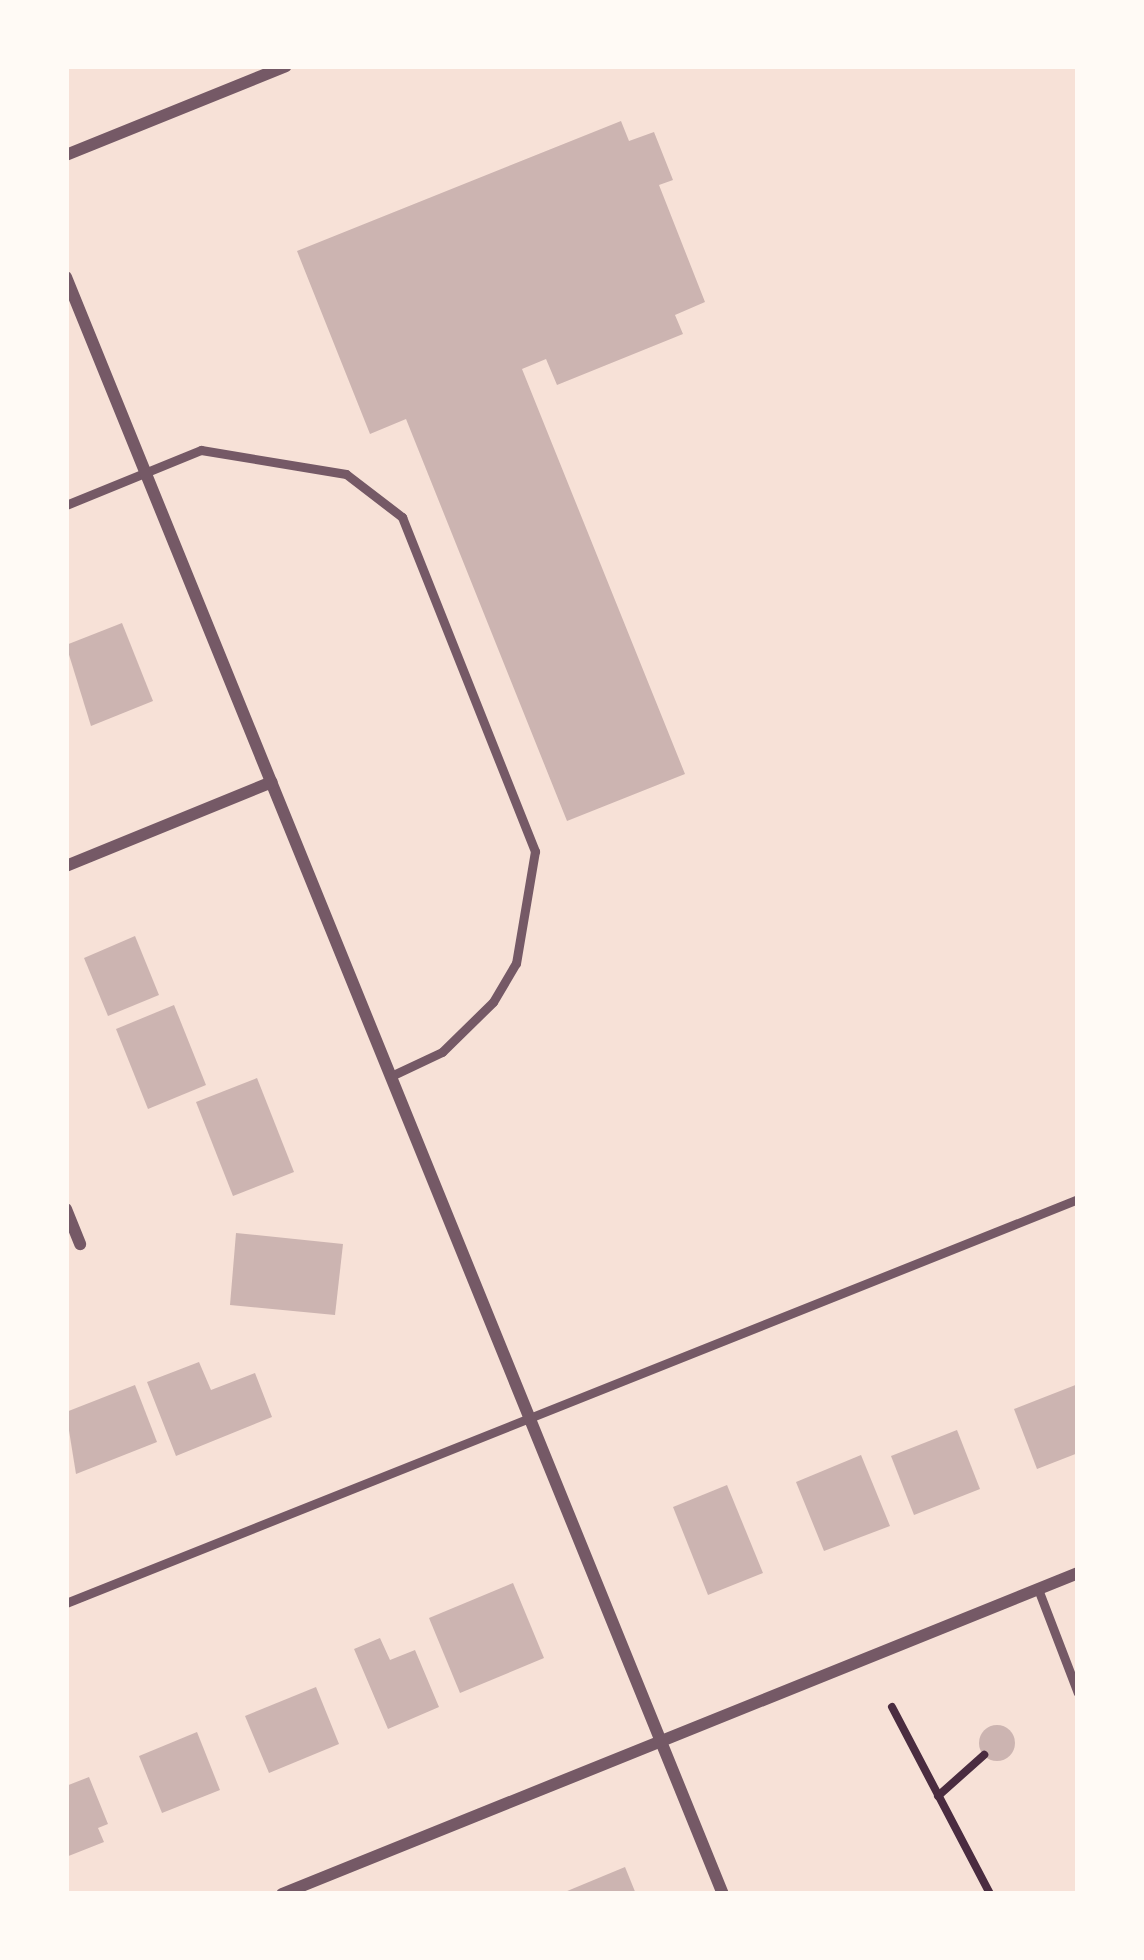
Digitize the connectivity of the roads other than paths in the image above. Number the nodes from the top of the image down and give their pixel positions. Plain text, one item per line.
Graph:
1 (286, 66) edge
2 (66, 154) edge
3 (66, 277) edge
4 (146, 472) junction
5 (66, 506) edge
6 (272, 782) junction
7 (66, 866) edge
8 (391, 1076) junction
9 (1078, 1199) edge
10 (66, 1210) edge
11 (80, 1244) dead end
12 (529, 1418) junction
13 (1078, 1573) edge
14 (1038, 1589) junction
15 (66, 1603) edge
16 (1078, 1693) edge
17 (661, 1742) junction
18 (282, 1894) edge
19 (723, 1894) edge

1 - 2 street
3 - 4 street
4 - 5 lane
4 - 6 street
4 - 8 lane
6 - 7 street
6 - 8 street
8 - 12 street
9 - 12 lane
10 - 11 street
12 - 15 lane
12 - 17 street
13 - 14 street
14 - 16 lane
14 - 17 street
17 - 18 street
17 - 19 street

